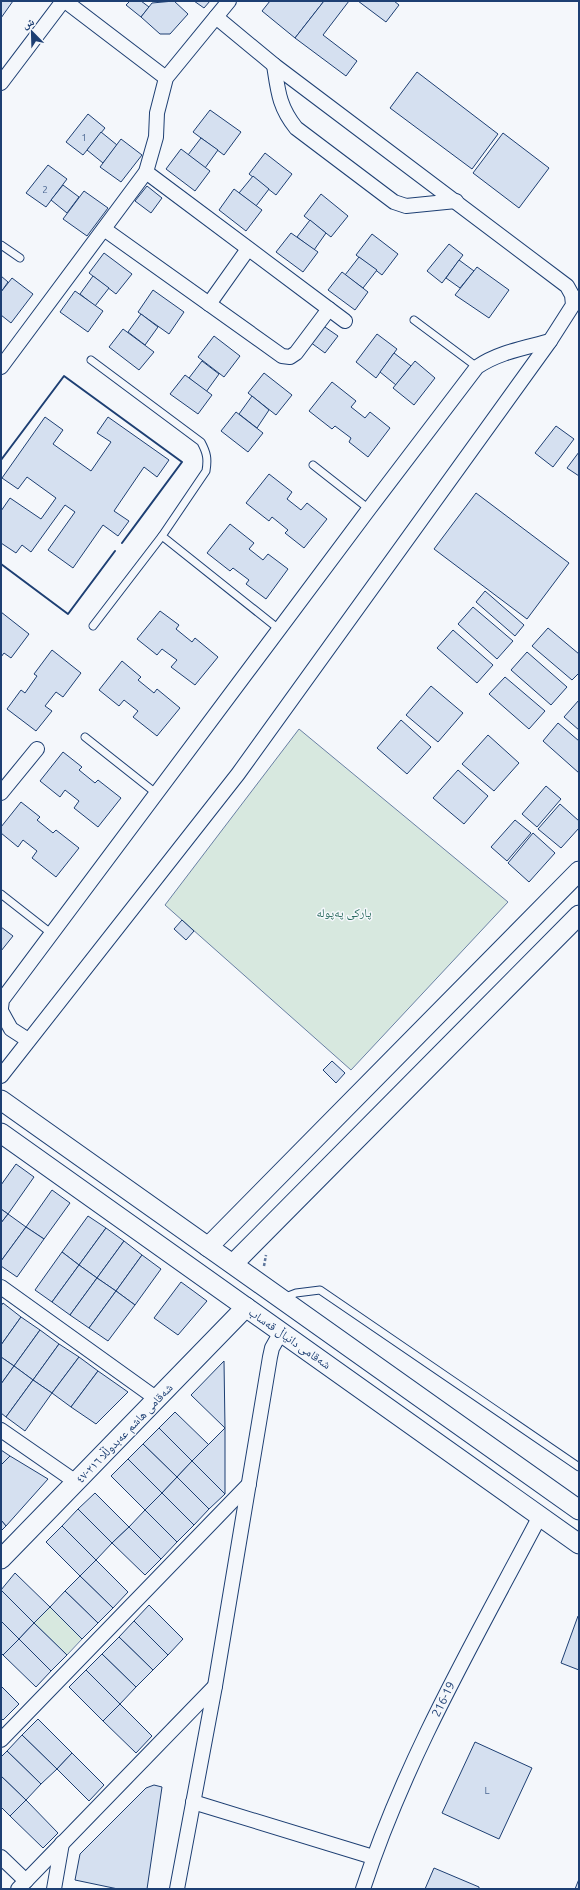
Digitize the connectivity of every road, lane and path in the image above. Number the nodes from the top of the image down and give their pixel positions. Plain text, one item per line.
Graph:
1 (64, 1) edge
2 (229, 1) edge
3 (216, 17) junction
4 (274, 65) junction
5 (166, 78) junction
6 (1, 83) edge
7 (146, 172) junction
8 (456, 201) junction
9 (104, 229) junction
10 (1, 245) edge
11 (248, 249) junction
12 (20, 258) dead end
13 (209, 304) junction
14 (329, 309) junction
15 (414, 320) dead end
16 (345, 321) dead end
17 (550, 342) junction
18 (91, 360) dead end
19 (1, 367) edge
20 (477, 367) junction
21 (313, 466) dead end
22 (369, 509) junction
23 (162, 536) junction
24 (93, 626) dead end
25 (280, 630) junction
26 (85, 737) dead end
27 (36, 749) dead end
28 (1, 793) edge
29 (156, 794) junction
30 (579, 872) edge
31 (1, 894) edge
32 (579, 915) edge
33 (52, 934) junction
34 (1, 1010) edge
35 (28, 1040) junction
36 (1, 1076) edge
37 (1, 1100) edge
38 (1, 1133) edge
39 (88, 1162) junction
40 (71, 1183) junction
41 (208, 1247) junction
42 (232, 1264) junction
43 (1, 1287) edge
44 (280, 1298) junction
45 (246, 1307) junction
46 (281, 1332) junction
47 (157, 1399) junction
48 (1, 1430) edge
49 (579, 1467) edge
50 (76, 1482) junction
51 (249, 1484) junction
52 (579, 1510) edge
53 (540, 1516) junction
54 (579, 1544) edge
55 (1, 1559) edge
56 (215, 1686) junction
57 (1, 1740) edge
58 (193, 1802) junction
59 (62, 1844) junction
60 (1, 1857) edge
61 (374, 1857) junction
62 (22, 1885) edge
63 (54, 1889) edge
64 (177, 1889) edge
65 (363, 1889) edge

1 - 5 street
1 - 6 street
2 - 3 street
3 - 4 street
3 - 5 street
4 - 8 street
4 - 8 street
5 - 7 street
7 - 9 street
7 - 11 street
8 - 17 street
9 - 13 street
9 - 19 street
10 - 12 lane
11 - 13 street
11 - 14 street
13 - 14 street
14 - 16 street
15 - 20 lane
17 - 20 street
17 - 35 street
18 - 23 lane
20 - 22 street
21 - 22 lane
22 - 25 street
23 - 24 lane
23 - 25 lane
25 - 29 street
26 - 29 lane
27 - 28 street
29 - 33 street
30 - 41 street
31 - 33 lane
32 - 42 street
33 - 34 street
34 - 35 street
35 - 36 street
37 - 39 street
38 - 40 street, شەقامی دانیاڵ قەساب
39 - 40 street
39 - 41 street
40 - 45 street, شەقامی دانیاڵ قەساب
41 - 42 street
42 - 44 street
43 - 47 street
44 - 49 lane
44 - 52 street
45 - 46 street, شەقامی دانیاڵ قەساب
45 - 47 street, شەقامی هاشم عەبدوڵڵا ٢١٦-٤٧
46 - 51 street
46 - 53 street, شەقامی دانیاڵ قەساب
47 - 50 street, شەقامی هاشم عەبدوڵڵا ٢١٦-٤٧
48 - 50 street
50 - 55 street, شەقامی هاشم عەبدوڵڵا ٢١٦-٤٧
51 - 56 street
51 - 57 street
53 - 54 street, شەقامی دانیاڵ قەساب
53 - 61 street, 216-19
56 - 58 street
56 - 59 street
58 - 61 street
58 - 64 street
59 - 62 street
59 - 63 street
60 - 62 street
61 - 65 street, 216-19

